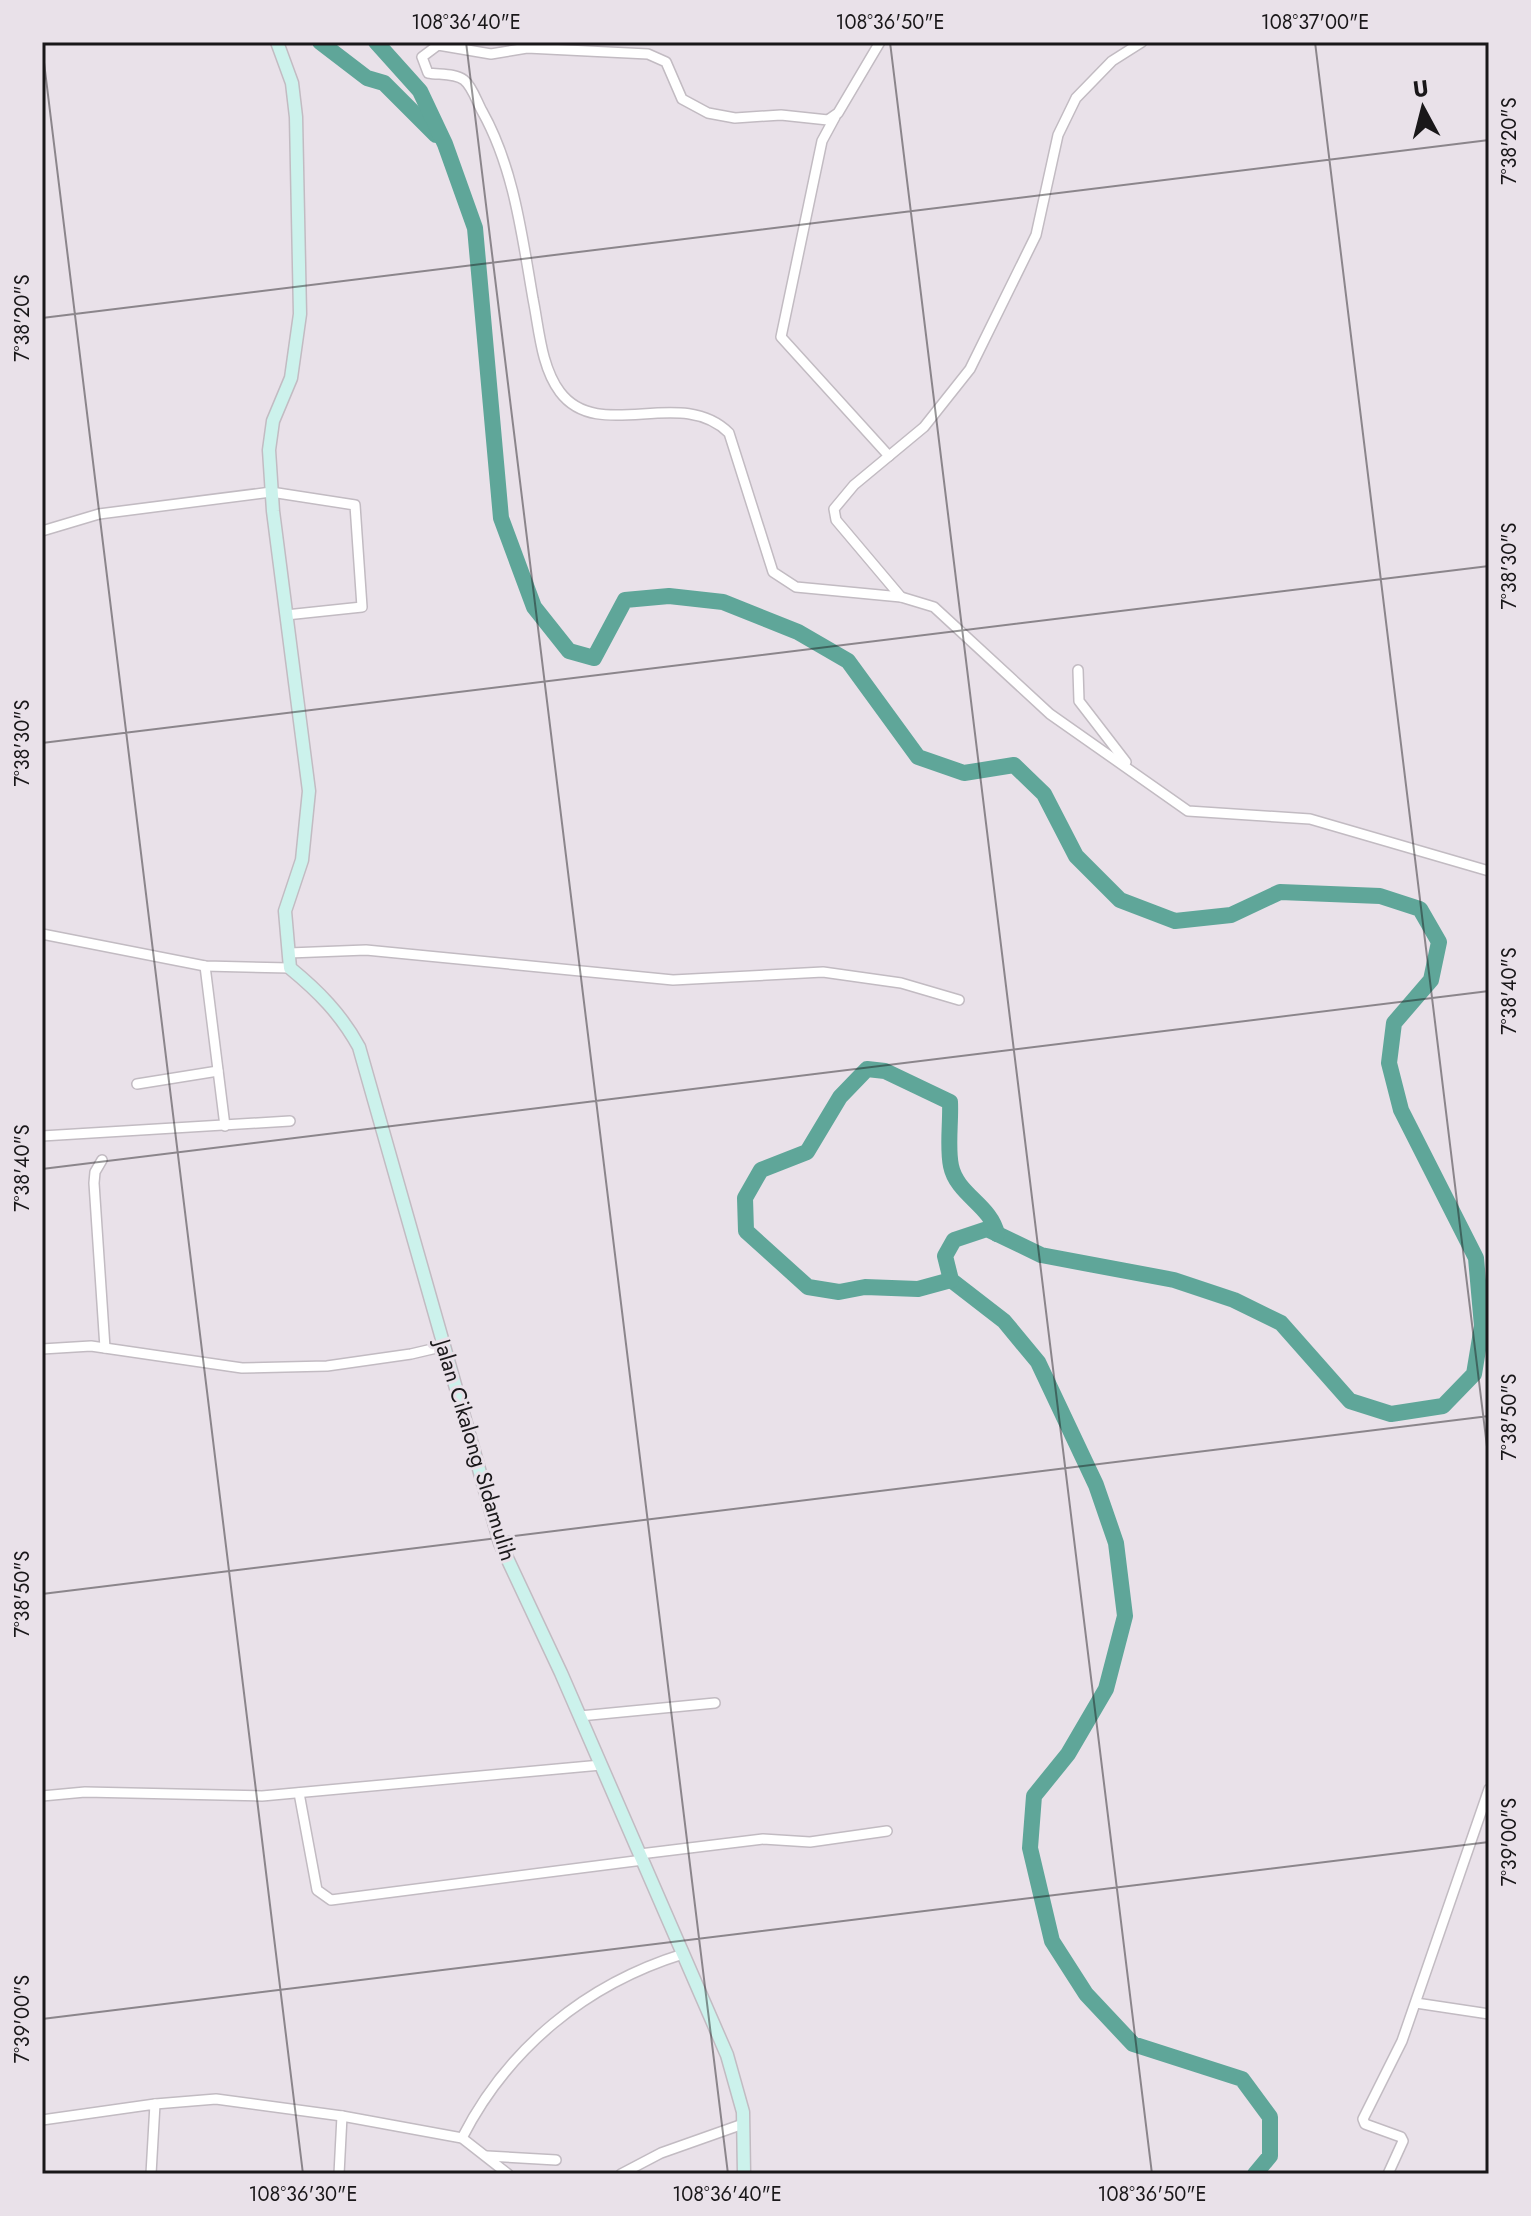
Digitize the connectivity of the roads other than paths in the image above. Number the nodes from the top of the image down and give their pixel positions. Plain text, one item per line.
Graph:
1 (277, 42) edge
2 (880, 42) edge
3 (1142, 42) edge
4 (835, 117) junction
5 (889, 456) junction
6 (271, 492) junction
7 (42, 531) edge
8 (901, 597) junction
9 (286, 615) junction
10 (1078, 670) dead end
11 (1149, 783) junction
12 (1489, 871) edge
13 (42, 934) edge
14 (289, 953) junction
15 (205, 966) junction
16 (290, 968) junction
17 (959, 1000) dead end
18 (218, 1071) junction
19 (137, 1084) dead end
20 (290, 1121) dead end
21 (225, 1126) junction
22 (42, 1136) edge
23 (102, 1160) dead end
24 (445, 1346) junction
25 (105, 1348) junction
26 (42, 1349) edge
27 (715, 1703) dead end
28 (580, 1716) junction
29 (601, 1765) junction
30 (1489, 1789) edge
31 (299, 1793) junction
32 (42, 1796) edge
33 (887, 1831) dead end
34 (641, 1857) junction
35 (683, 1954) junction
36 (1416, 2003) junction
37 (1489, 2014) edge
38 (155, 2104) junction
39 (342, 2116) junction
40 (42, 2120) edge
41 (743, 2124) junction
42 (462, 2138) junction
43 (487, 2156) junction
44 (556, 2160) dead end
45 (151, 2174) edge
46 (339, 2174) edge
47 (508, 2174) edge
48 (621, 2174) edge
49 (744, 2174) edge
50 (1388, 2174) edge

1 - 6 street
2 - 4 street
3 - 5 street
4 - 5 street
4 - 8 street
5 - 8 street
6 - 7 street
6 - 9 street
6 - 9 street
8 - 11 street
9 - 14 street
10 - 11 street
11 - 12 street
13 - 15 street
14 - 16 street
14 - 17 street
15 - 16 street
15 - 18 street
16 - 24 street, Jalan Cikalong SIdamulih
18 - 19 street
18 - 21 street
20 - 21 street
21 - 22 street
23 - 25 street
24 - 25 street
24 - 28 street, Jalan Cikalong SIdamulih
25 - 26 street
27 - 28 street
28 - 29 street, Jalan Cikalong SIdamulih
29 - 31 street
29 - 34 street, Jalan Cikalong SIdamulih
30 - 36 street
31 - 32 street
31 - 34 street
33 - 34 street
34 - 35 street, Jalan Cikalong SIdamulih
35 - 41 street, Jalan Cikalong SIdamulih
35 - 42 street
36 - 37 street
36 - 50 street
38 - 39 street
38 - 40 street
38 - 45 street
39 - 42 street
39 - 46 street
41 - 48 street
41 - 49 street, Jalan Cikalong SIdamulih
42 - 43 street
43 - 44 street
43 - 47 street

